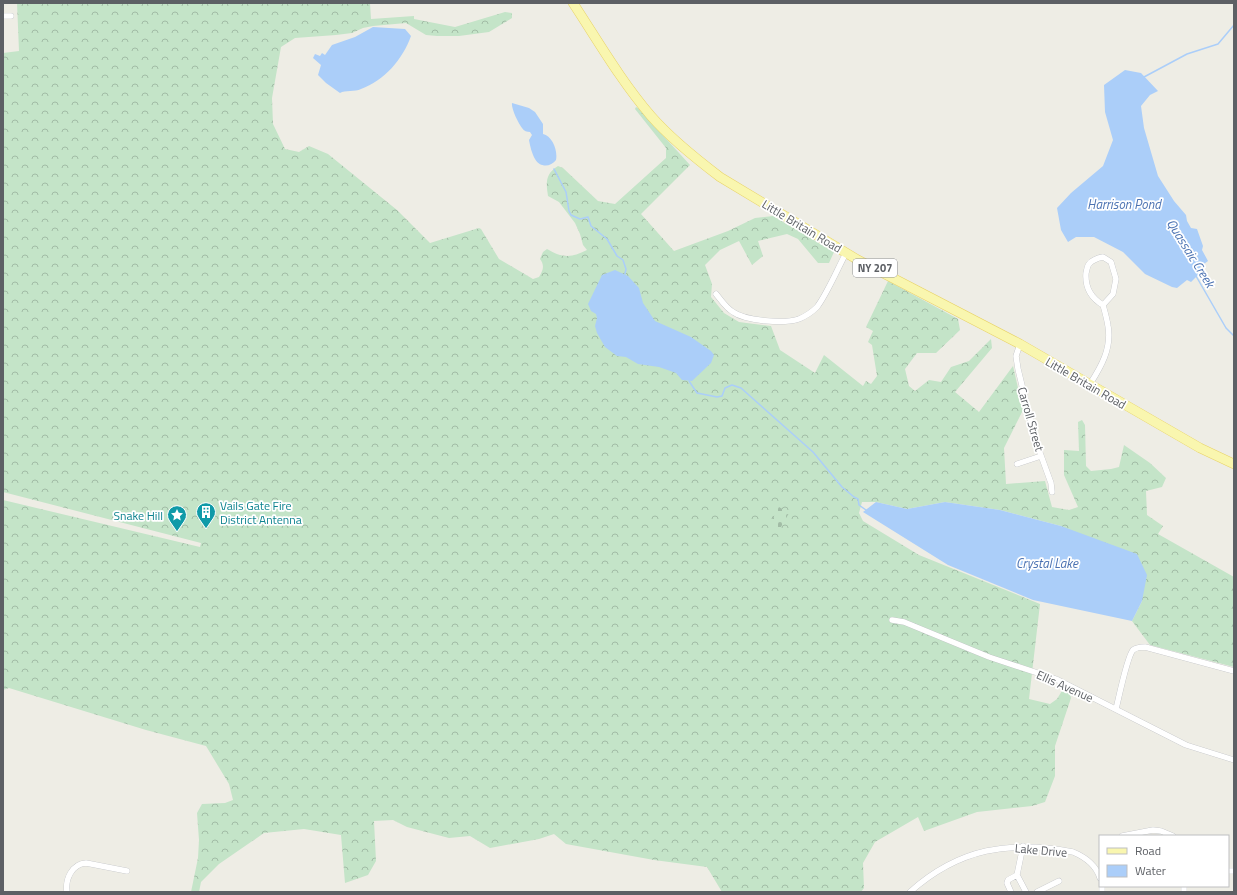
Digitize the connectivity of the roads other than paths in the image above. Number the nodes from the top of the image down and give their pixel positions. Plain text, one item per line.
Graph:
1 (573, 3) edge
2 (3, 16) edge
3 (11, 16) dead end
4 (846, 253) junction
5 (716, 294) dead end
6 (1103, 305) junction
7 (1020, 344) junction
8 (1090, 384) junction
9 (1042, 456) junction
10 (1017, 464) dead end
11 (1234, 464) edge
12 (1052, 492) dead end
13 (892, 620) dead end
14 (1234, 671) edge
15 (1116, 709) junction
16 (1234, 760) edge
17 (1127, 835) edge
18 (1171, 835) edge
19 (1023, 846) junction
20 (1098, 867) edge
21 (127, 871) dead end
22 (1018, 875) junction
23 (1059, 881) dead end
24 (67, 892) edge
25 (910, 892) edge
26 (1011, 892) edge
27 (1026, 892) edge
28 (1036, 892) edge

1 - 4 main road, Little Britain Road / NY 207
2 - 3 street
4 - 5 street
4 - 7 main road, Little Britain Road / NY 207
6 - 6 street
6 - 8 street
7 - 8 main road, Little Britain Road / NY 207
7 - 9 street, Carroll Street
8 - 11 main road, Little Britain Road / NY 207
9 - 10 street
9 - 12 street, Carroll Street
13 - 15 street, Ellis Avenue
14 - 15 street
15 - 16 street, Ellis Avenue
17 - 18 street
19 - 20 street, Lake Drive
19 - 22 street
19 - 25 street, Lake Drive
21 - 24 street
22 - 26 street
22 - 27 street
23 - 28 street

